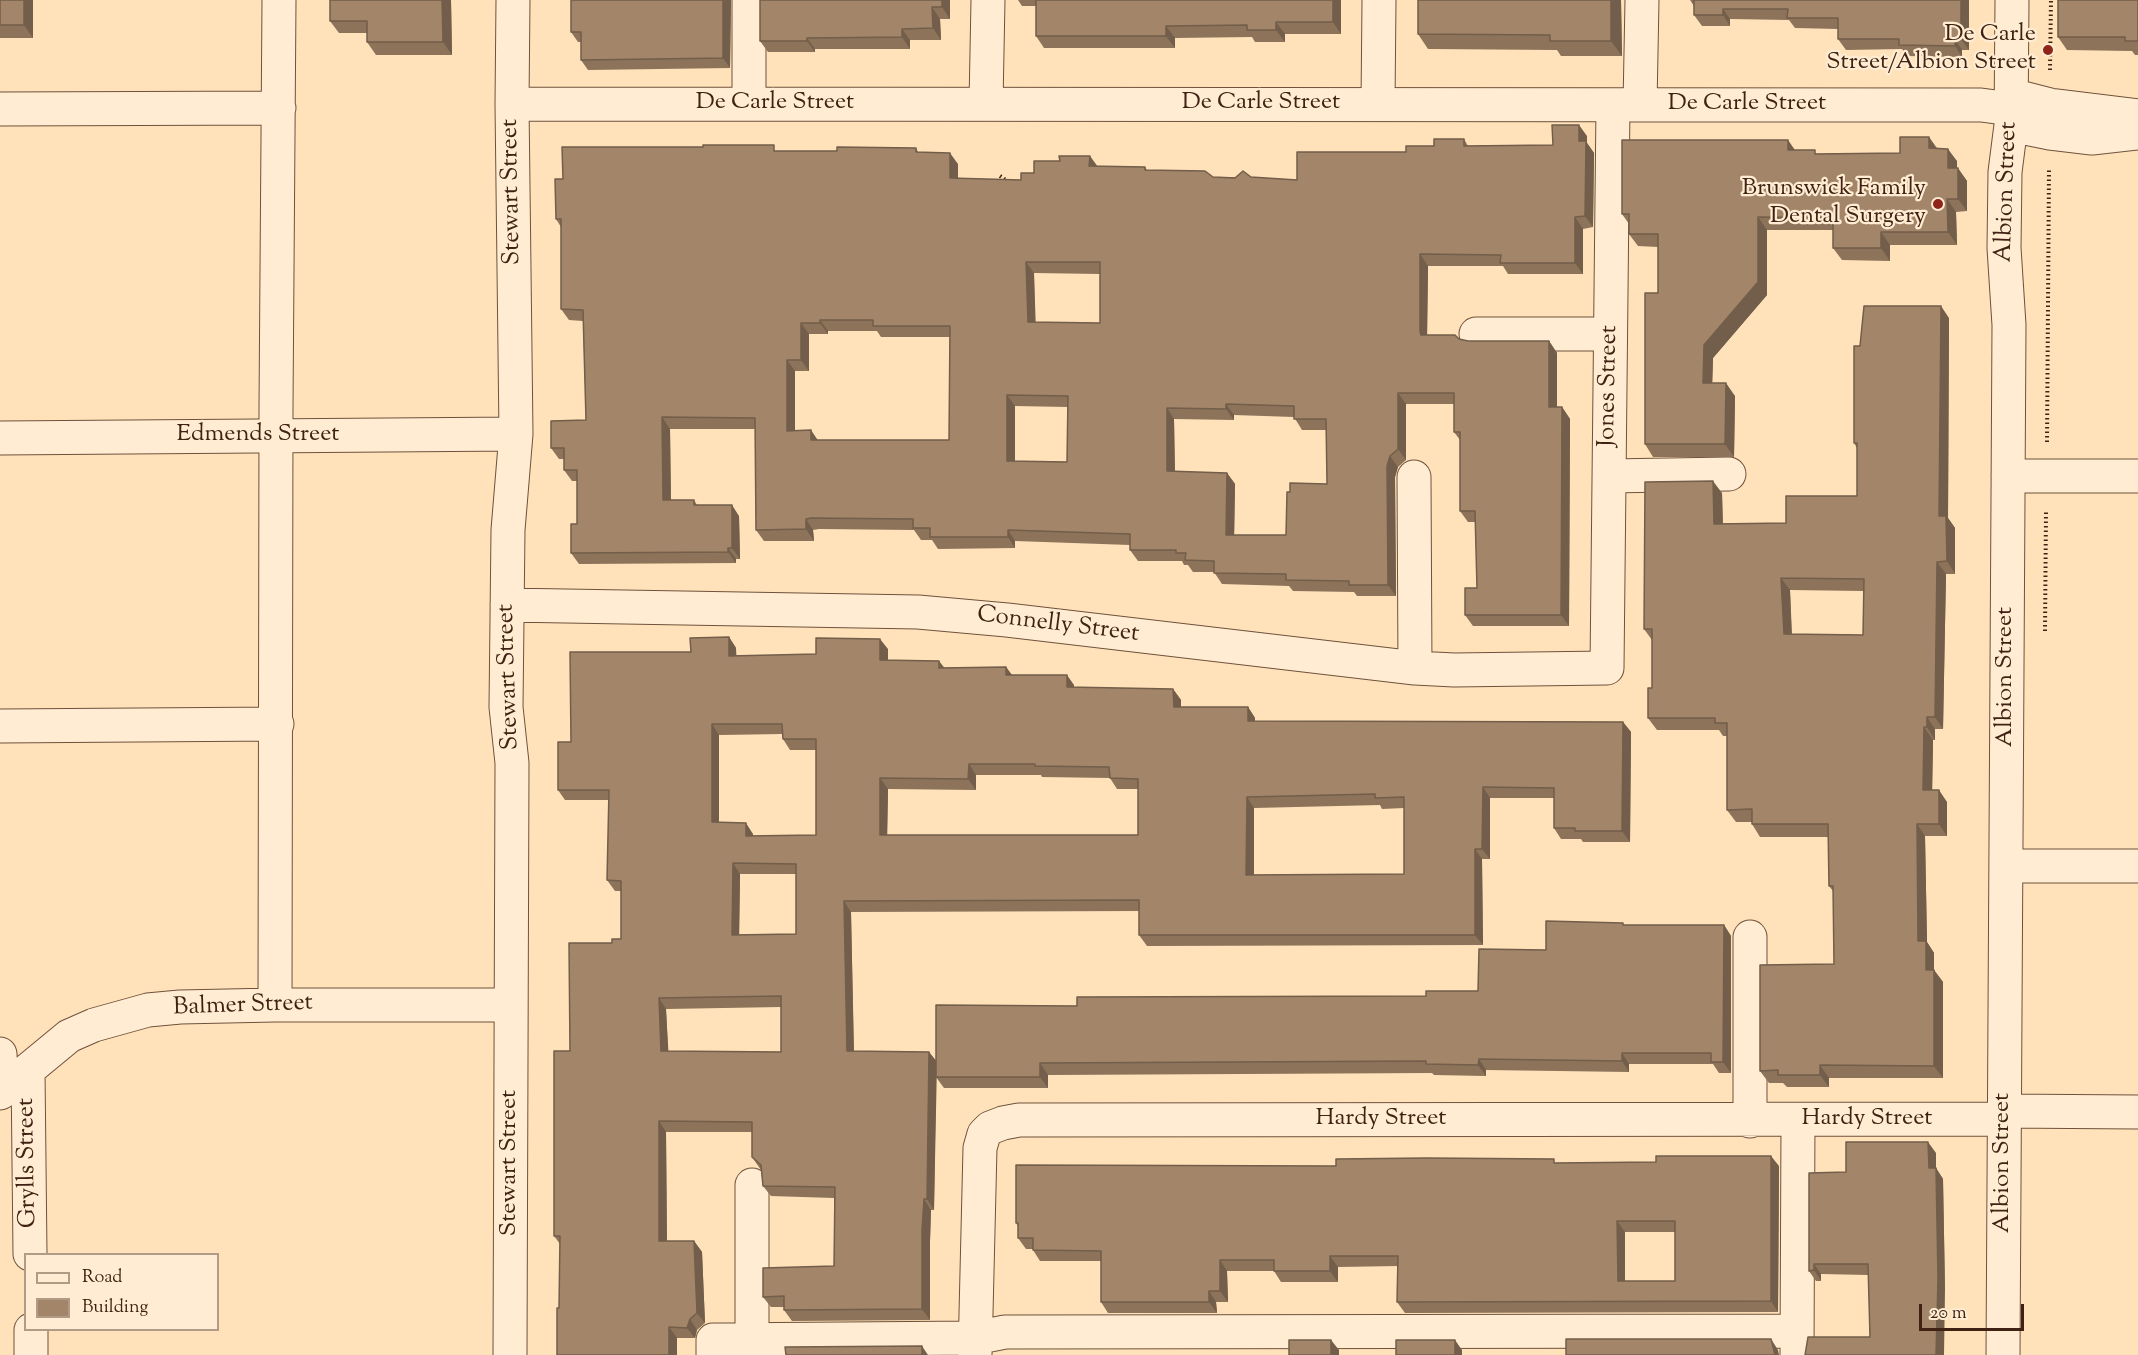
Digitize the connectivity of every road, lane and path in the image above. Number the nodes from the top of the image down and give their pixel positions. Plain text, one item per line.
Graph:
1 (279, 0) edge
2 (513, 0) edge
3 (749, 0) edge
4 (988, 0) edge
5 (1379, 0) edge
6 (1642, 0) edge
7 (2013, 0) edge
8 (2051, 0) edge
9 (987, 103) junction
10 (512, 104) junction
11 (749, 104) junction
12 (1378, 104) junction
13 (1627, 105) junction
14 (279, 108) junction
15 (0, 109) edge
16 (2011, 109) junction
17 (2138, 116) edge
18 (2050, 119) junction
19 (2138, 133) edge
20 (1000, 176) dead end
21 (1008, 182) edge
22 (1476, 334) dead end
23 (1610, 334) junction
24 (516, 434) junction
25 (276, 435) junction
26 (0, 438) edge
27 (1729, 474) dead end
28 (1609, 476) junction
29 (2008, 476) junction
30 (2046, 476) junction
31 (2138, 476) edge
32 (1414, 477) dead end
33 (507, 605) junction
34 (2045, 641) dead end
35 (1415, 668) junction
36 (1607, 668) joint
37 (277, 724) junction
38 (0, 726) edge
39 (2006, 866) junction
40 (2138, 866) edge
41 (1750, 937) dead end
42 (275, 1005) junction
43 (511, 1005) junction
44 (0, 1054) edge
45 (28, 1071) junction
46 (1, 1093) edge
47 (2138, 1112) edge
48 (2004, 1115) junction
49 (1798, 1120) junction
50 (1749, 1121) junction
51 (752, 1185) dead end
52 (30, 1253) edge
53 (31, 1331) edge
54 (752, 1340) junction
55 (1797, 1343) edge
56 (975, 1346) edge
57 (31, 1355) edge
58 (510, 1355) edge
59 (712, 1355) edge
60 (2003, 1355) edge

1 - 14 street
2 - 10 street, Stewart Street
3 - 11 street
4 - 9 street
5 - 12 street
6 - 13 street, Jones Street
7 - 16 street, Albion Street
8 - 18 path
9 - 11 street, De Carle Street
9 - 12 street, De Carle Street
10 - 11 street, De Carle Street
10 - 24 street, Stewart Street
12 - 13 street, De Carle Street
13 - 16 street, De Carle Street
13 - 23 street, Jones Street
14 - 15 street
14 - 25 street
16 - 18 street, De Carle Street
16 - 29 street, Albion Street
17 - 18 street, De Carle Street
18 - 19 street, De Carle Street
18 - 30 path
20 - 21 path
22 - 23 street
23 - 28 street, Jones Street
24 - 25 street, Edmends Street
24 - 33 street, Stewart Street
25 - 26 street, Edmends Street
25 - 37 street
27 - 28 street
28 - 36 street, Jones Street
29 - 30 street
29 - 39 street, Albion Street
30 - 31 street
30 - 34 path
32 - 35 street
33 - 35 street, Connelly Street
33 - 43 street, Stewart Street
35 - 36 street, Connelly Street
37 - 38 street
37 - 42 street
39 - 40 street
39 - 48 street, Albion Street
41 - 50 street
42 - 43 street, Balmer Street
42 - 45 street, Balmer Street
43 - 58 street, Stewart Street
44 - 46 street
45 - 46 street, Balmer Street
45 - 52 street, Grylls Street
47 - 48 street, Hardy Street
48 - 49 street, Hardy Street
48 - 60 street, Albion Street
49 - 50 street, Hardy Street
49 - 55 street
50 - 56 street, Hardy Street
51 - 54 street
53 - 57 street
54 - 56 street
54 - 59 street
55 - 56 street

